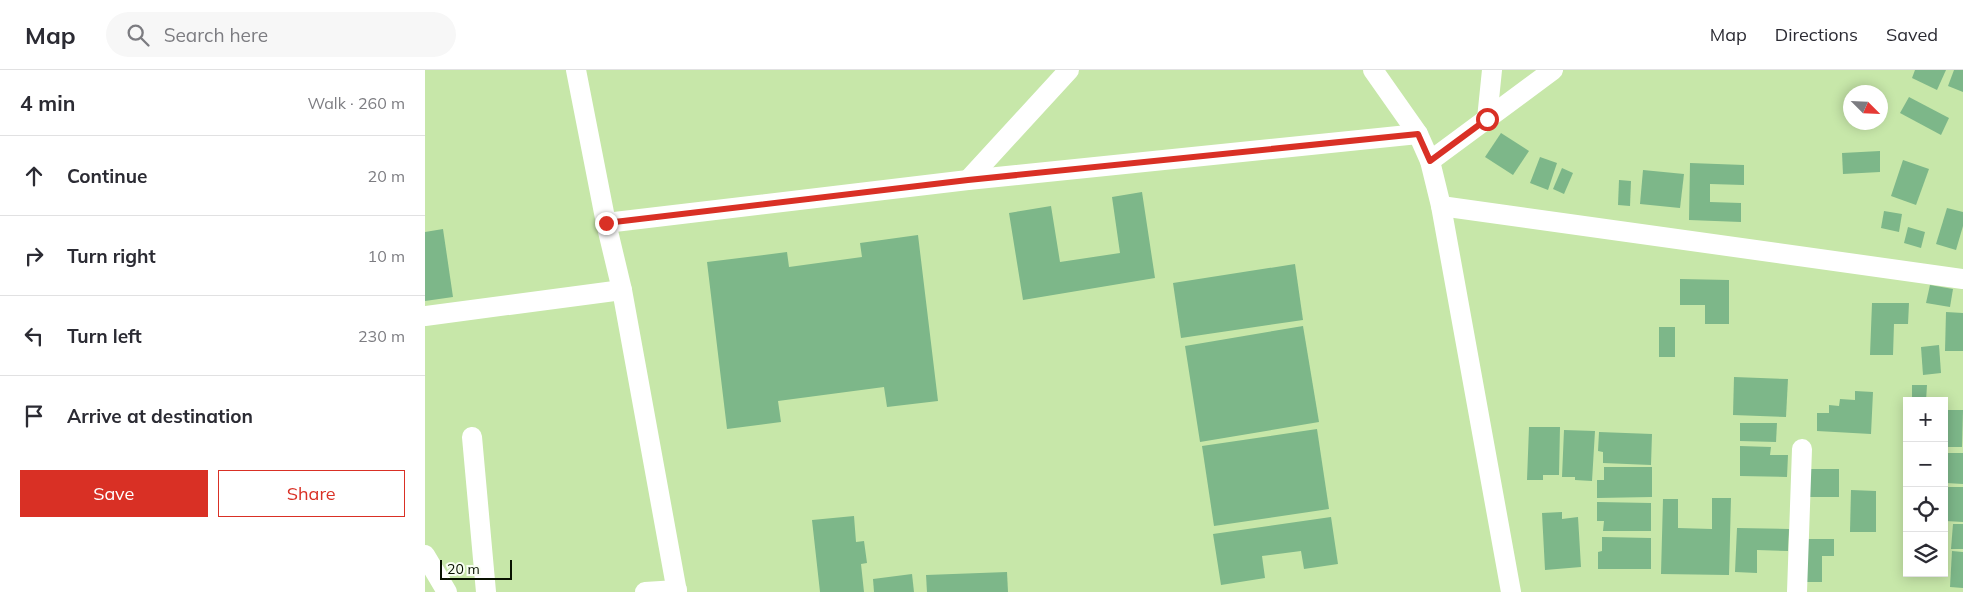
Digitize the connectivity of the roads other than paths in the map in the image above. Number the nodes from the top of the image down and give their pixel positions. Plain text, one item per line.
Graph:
1 (576, 70) edge
2 (1069, 70) edge
3 (1373, 70) edge
4 (1492, 70) edge
5 (1553, 70) edge
6 (1487, 119) junction
7 (1418, 134) junction
8 (1430, 161) junction
9 (968, 180) junction
10 (1441, 206) junction
11 (606, 223) junction
12 (1963, 279) edge
13 (622, 290) junction
14 (425, 316) edge
15 (472, 437) dead end
16 (1802, 449) dead end
17 (425, 555) edge
18 (677, 591) edge
19 (447, 592) edge
20 (486, 592) edge
21 (645, 592) edge
22 (1511, 592) edge
23 (1797, 592) edge

1 - 11 street
2 - 9 street
3 - 7 street
4 - 6 street
5 - 6 street
6 - 8 street
7 - 8 street
7 - 9 street
8 - 10 street
9 - 11 street
10 - 12 street
10 - 22 street
11 - 13 street
13 - 14 street
13 - 18 street
15 - 20 street
16 - 23 street
17 - 19 street
18 - 21 street

